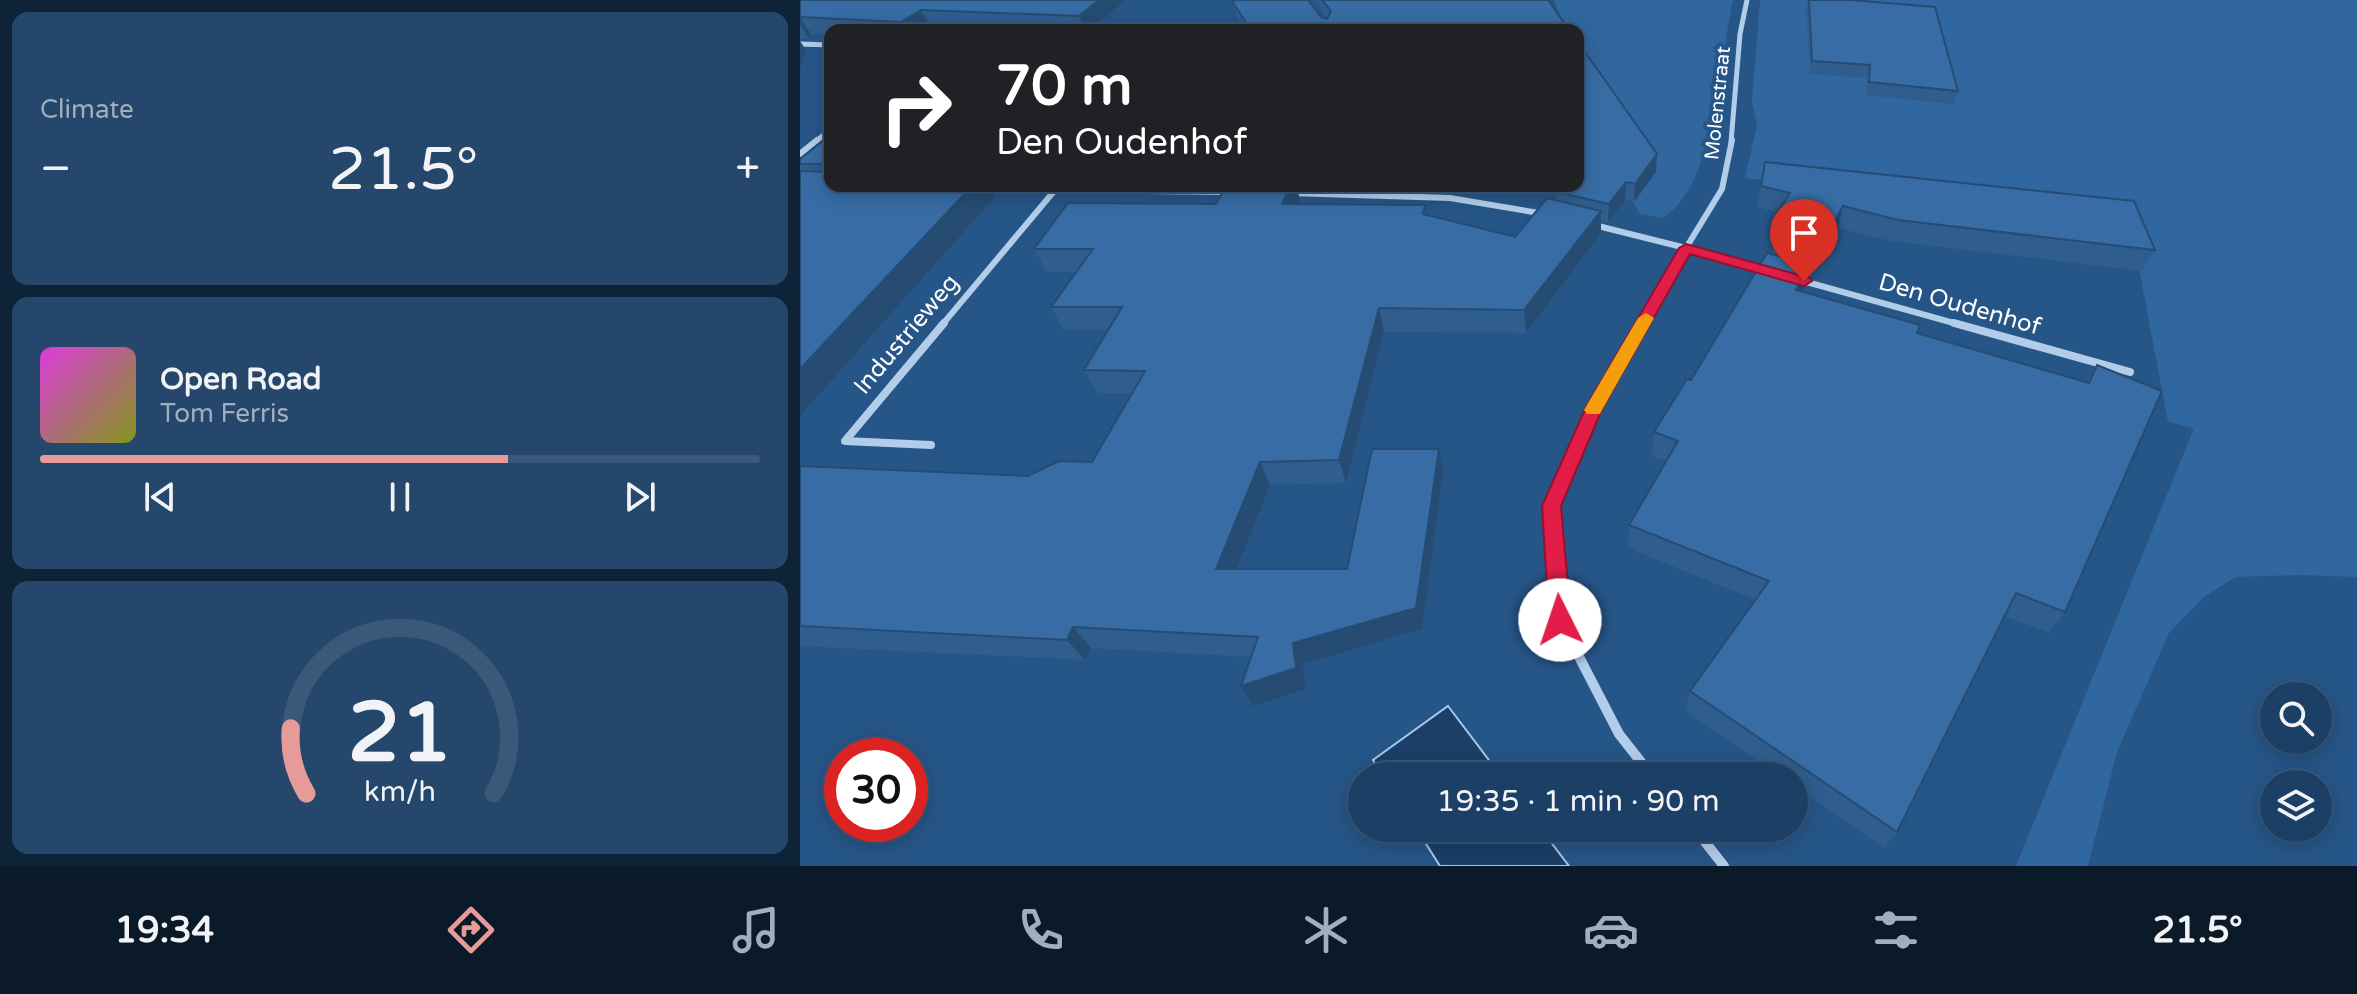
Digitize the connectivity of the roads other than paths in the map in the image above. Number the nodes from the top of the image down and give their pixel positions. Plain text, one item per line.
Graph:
1 (1747, 0) edge
2 (800, 44) edge
3 (824, 45) edge
4 (824, 135) edge
5 (800, 154) edge
6 (1053, 192) edge
7 (1333, 192) edge
8 (1438, 192) edge
9 (1287, 193) edge
10 (1555, 216) edge
11 (1584, 223) edge
12 (1686, 248) junction
13 (1778, 274) edge
14 (1793, 278) edge
15 (2130, 372) dead end
16 (931, 445) dead end
17 (1641, 762) edge
18 (1705, 842) edge
19 (1724, 866) edge

1 - 12 street, Molenstraat
2 - 3 street
4 - 5 street
6 - 16 street, Industrieweg
7 - 9 street
8 - 10 street
11 - 12 street
12 - 13 street
12 - 17 street
14 - 15 street, Den Oudenhof
18 - 19 street

